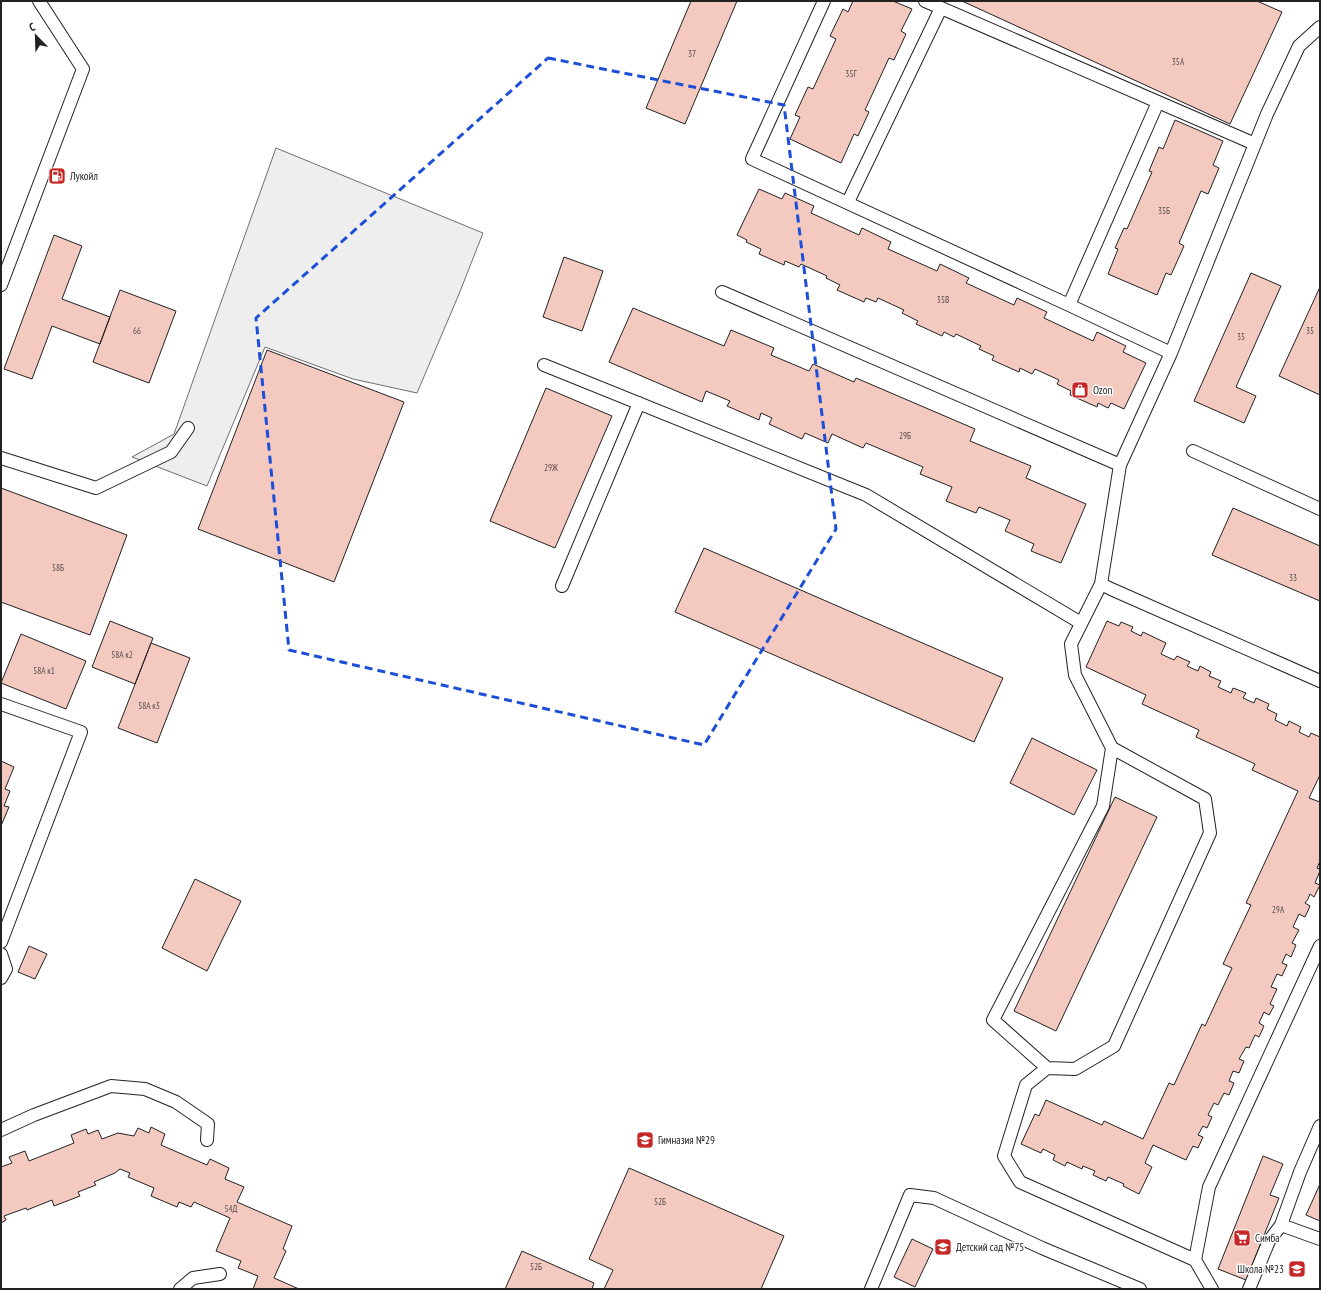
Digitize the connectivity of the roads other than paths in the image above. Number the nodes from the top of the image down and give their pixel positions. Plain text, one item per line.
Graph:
1 (39, 1) edge
2 (824, 1) edge
3 (925, 1) edge
4 (941, 8) junction
5 (1320, 27) edge
6 (1158, 102) junction
7 (1255, 144) junction
8 (848, 202) junction
9 (1, 285) edge
10 (722, 292) dead end
11 (1069, 305) junction
12 (1171, 354) junction
13 (544, 365) dead end
14 (639, 403) junction
15 (188, 428) dead end
16 (1193, 451) dead end
17 (1, 458) edge
18 (1120, 465) junction
19 (1320, 509) edge
20 (1101, 584) junction
21 (562, 586) dead end
22 (1081, 623) junction
23 (1320, 681) edge
24 (1, 704) edge
25 (1112, 748) junction
26 (1, 942) edge
27 (1320, 946) edge
28 (1, 954) edge
29 (1, 978) edge
30 (1047, 1068) junction
31 (1320, 1126) edge
32 (1, 1130) edge
33 (207, 1140) dead end
34 (1280, 1225) junction
35 (1320, 1239) edge
36 (1196, 1260) junction
37 (220, 1274) dead end
38 (180, 1289) edge
39 (871, 1289) edge
40 (1140, 1289) edge
41 (1212, 1289) edge
42 (1249, 1289) edge

1 - 9 lane
2 - 8 lane
3 - 4 lane
4 - 6 lane
4 - 8 lane
5 - 7 lane
6 - 7 lane
6 - 11 lane
7 - 12 lane
8 - 11 lane
10 - 18 lane
11 - 12 lane
12 - 18 lane
13 - 14 lane
14 - 21 lane
14 - 22 lane
15 - 17 lane
16 - 19 lane
18 - 20 lane
20 - 22 lane
20 - 23 lane
22 - 25 lane
24 - 26 lane
25 - 30 lane
25 - 30 lane
27 - 36 lane
28 - 29 lane
30 - 36 lane
31 - 34 lane
32 - 33 lane
34 - 35 lane
34 - 42 lane
36 - 41 lane
37 - 38 lane
39 - 40 lane

